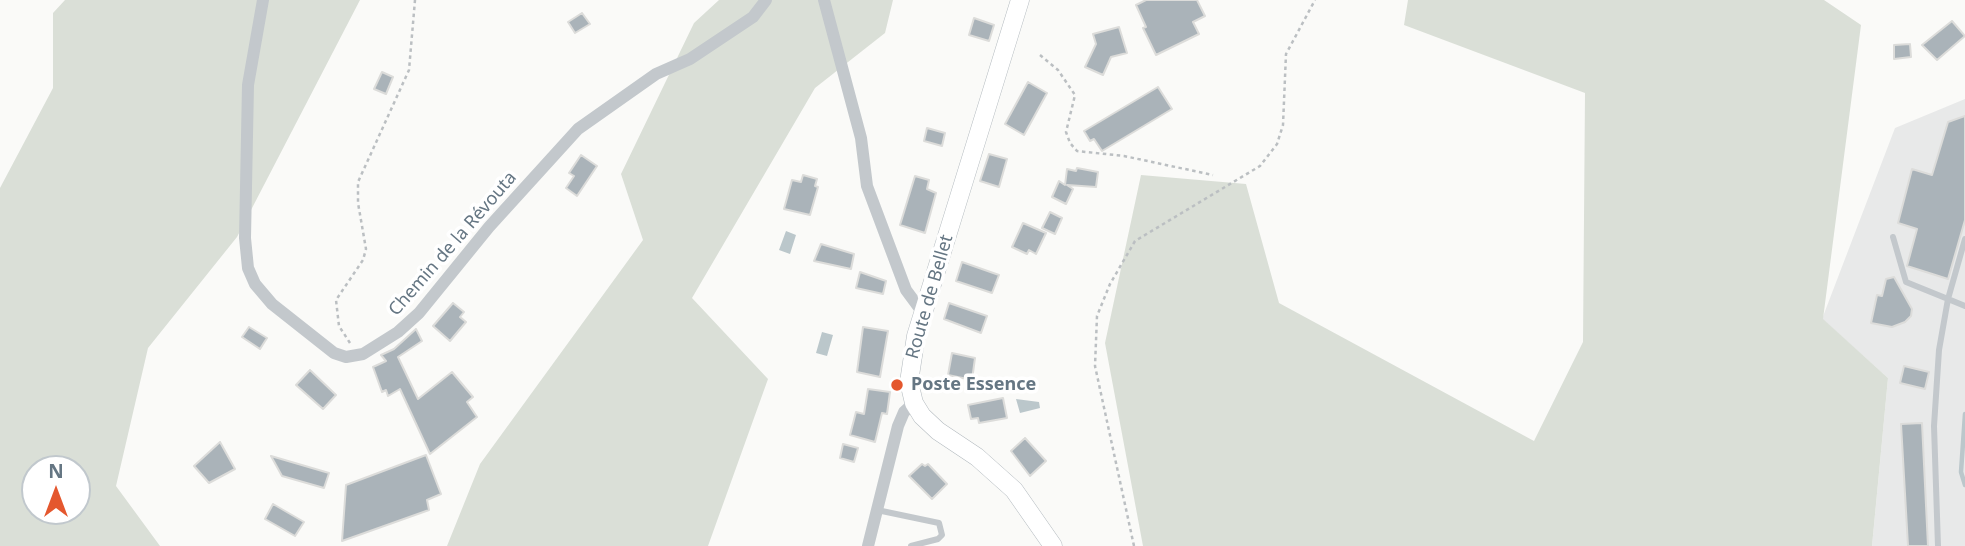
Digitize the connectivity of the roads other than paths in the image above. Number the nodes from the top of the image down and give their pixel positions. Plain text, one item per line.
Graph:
1 (263, 0) edge
2 (766, 0) edge
3 (824, 0) edge
4 (1020, 0) edge
5 (1893, 237) dead end
6 (1965, 239) edge
7 (1948, 299) junction
8 (1965, 306) edge
9 (923, 313) junction
10 (914, 403) junction
11 (877, 510) junction
12 (940, 537) junction
13 (868, 546) edge
14 (911, 546) edge
15 (942, 546) edge
16 (1053, 546) edge
17 (1938, 546) edge

1 - 2 street, Chemin de la Révouta
3 - 9 street
4 - 9 main road, Route de Bellet
5 - 7 lane
6 - 7 lane
7 - 8 lane
7 - 17 lane
9 - 10 main road, Route de Bellet
10 - 11 street
10 - 16 main road
11 - 12 lane
11 - 13 street
12 - 14 lane
12 - 15 lane

